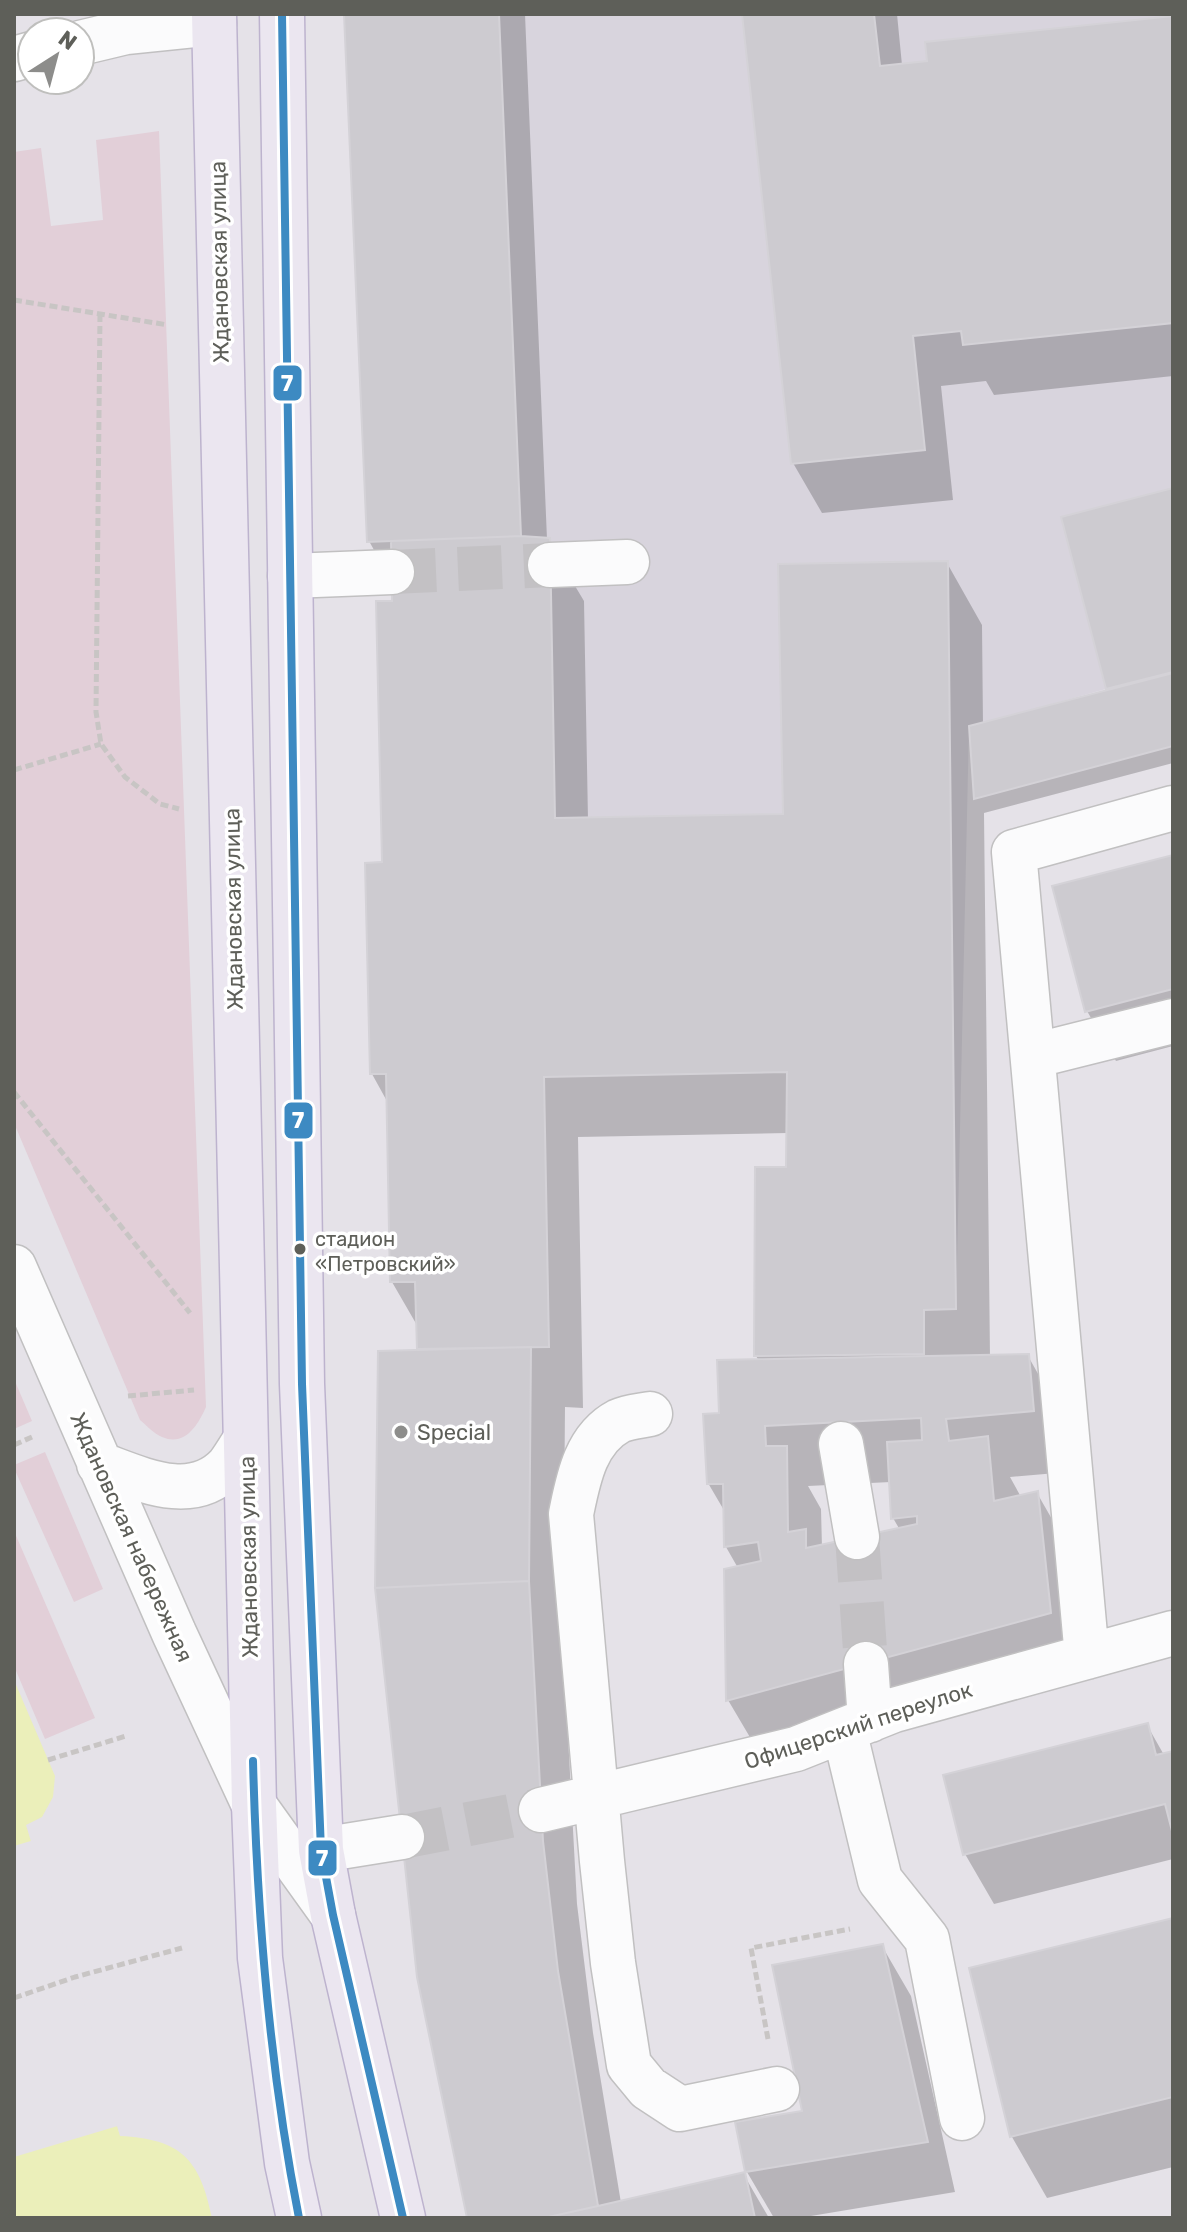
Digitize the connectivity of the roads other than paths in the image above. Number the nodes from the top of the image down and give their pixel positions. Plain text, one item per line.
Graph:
1 (282, 14) edge
2 (214, 18) edge
3 (96, 39) edge
4 (627, 562) dead end
5 (550, 565) tunnel mouth
6 (392, 572) tunnel mouth
7 (290, 576) junction
8 (1173, 808) edge
9 (1173, 1021) edge
10 (1033, 1056) junction
11 (14, 1267) edge
12 (650, 1414) dead end
13 (245, 1440) junction
14 (841, 1444) dead end
15 (99, 1464) junction
16 (857, 1537) tunnel mouth
17 (1173, 1633) edge
18 (1087, 1657) junction
19 (866, 1664) tunnel mouth
20 (857, 1725) junction
21 (595, 1797) junction
22 (254, 1805) junction
23 (541, 1810) tunnel mouth
24 (402, 1837) tunnel mouth
25 (321, 1850) junction
26 (333, 1915) junction
27 (777, 2089) road end
28 (962, 2118) dead end
29 (299, 2218) edge
30 (403, 2218) edge

1 - 7 main road
2 - 3 street
2 - 13 main road, Ждановская улица
4 - 5 street
6 - 7 street
7 - 25 main road
8 - 10 street
9 - 10 street
10 - 18 street
11 - 15 street, Ждановская набережная
12 - 21 street
13 - 15 street
13 - 22 main road, Ждановская улица
14 - 16 street
15 - 22 street, Ждановская набережная
17 - 18 street, Офицерский переулок
18 - 20 street, Офицерский переулок
19 - 20 street
20 - 21 street, Офицерский переулок
20 - 28 street
21 - 23 street, Офицерский переулок
21 - 27 street
22 - 26 street, Ждановская набережная
22 - 29 main road, Ждановская набережная
24 - 25 street
25 - 26 main road
26 - 30 main road, Ждановская набережная

